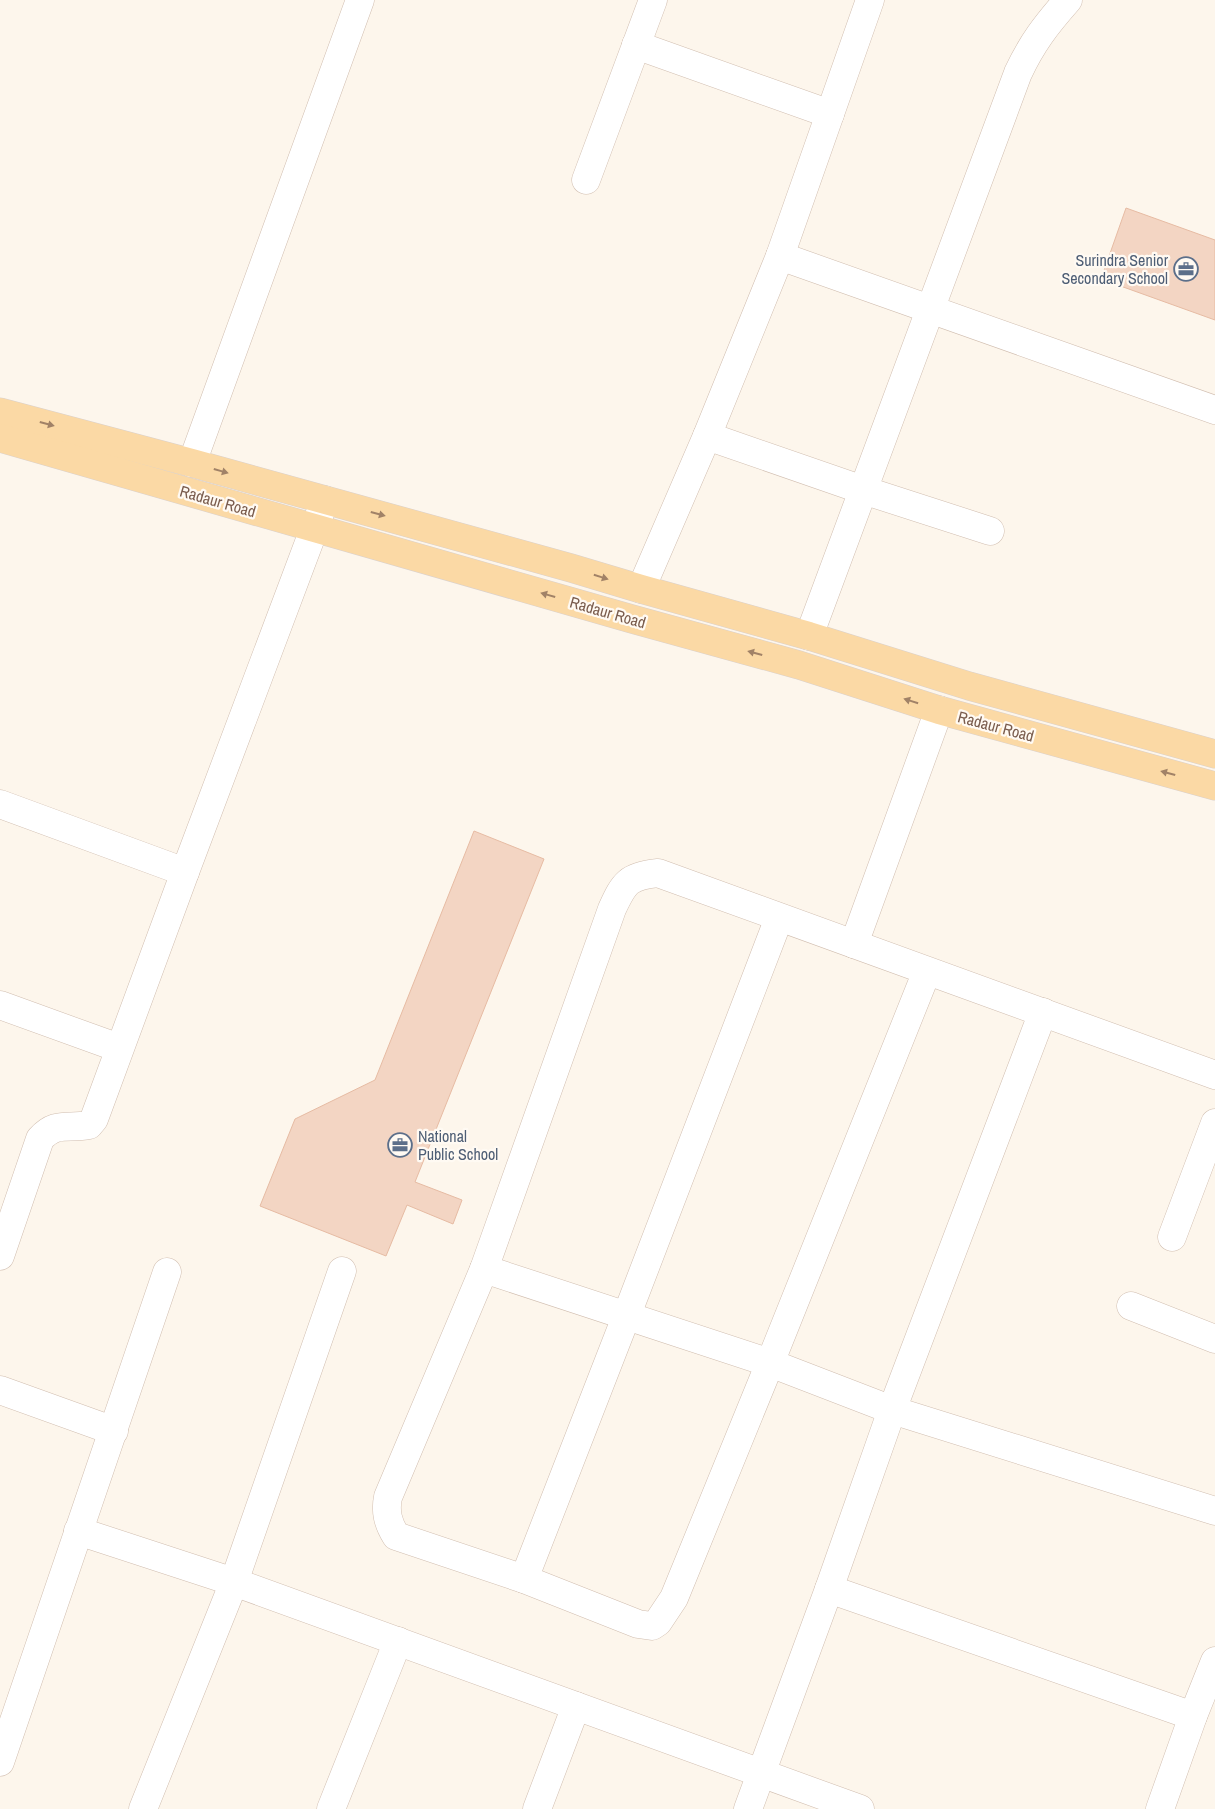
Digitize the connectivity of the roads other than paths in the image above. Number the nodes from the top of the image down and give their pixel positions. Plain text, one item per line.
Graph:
1 (360, 0) edge
2 (653, 0) edge
3 (870, 0) edge
4 (1068, 0) edge
5 (636, 45) junction
6 (830, 114) junction
7 (586, 180) dead end
8 (780, 256) junction
9 (931, 309) junction
10 (1215, 410) edge
11 (0, 412) edge
12 (708, 436) junction
13 (0, 438) edge
14 (192, 462) junction
15 (864, 490) junction
16 (325, 500) junction
17 (314, 528) junction
18 (990, 531) dead end
19 (641, 590) junction
20 (809, 636) junction
21 (939, 710) junction
22 (1215, 754) edge
23 (1215, 786) edge
24 (0, 804) edge
25 (185, 872) junction
26 (780, 918) junction
27 (854, 944) junction
28 (927, 970) junction
29 (0, 1005) edge
30 (1043, 1012) junction
31 (119, 1048) junction
32 (1215, 1075) edge
33 (1215, 1123) edge
34 (1172, 1237) dead end
35 (0, 1256) edge
36 (484, 1269) junction
37 (342, 1271) dead end
38 (168, 1272) dead end
39 (1131, 1306) dead end
40 (626, 1317) junction
41 (1215, 1339) edge
42 (770, 1363) junction
43 (0, 1390) edge
44 (892, 1410) junction
45 (114, 1431) junction
46 (1215, 1511) edge
47 (78, 1531) junction
48 (524, 1579) junction
49 (234, 1582) junction
50 (829, 1589) junction
51 (398, 1641) junction
52 (1215, 1660) edge
53 (576, 1706) junction
54 (1193, 1716) junction
55 (0, 1762) edge
56 (761, 1772) junction
57 (143, 1809) edge
58 (331, 1809) edge
59 (537, 1809) edge
60 (748, 1809) edge
61 (860, 1809) edge
62 (1160, 1809) edge

1 - 14 street
2 - 5 street
3 - 6 street
4 - 9 street
5 - 6 street
5 - 7 street
6 - 8 street
8 - 9 street
8 - 12 street
9 - 10 street
9 - 15 street
11 -> 14 main road, Radaur Road
12 - 15 street
12 - 19 street
13 - 17 main road, Radaur Road
14 -> 16 main road, Radaur Road
15 - 18 street
15 - 20 street
16 - 17 street
16 -> 19 main road, Radaur Road
21 -> 17 main road, Radaur Road
17 - 25 street
19 - 20 main road, Radaur Road
20 - 22 main road, Radaur Road
23 -> 21 main road, Radaur Road
21 - 27 street
24 - 25 street
25 - 31 street
26 - 27 street
26 - 36 street
26 - 40 street
27 - 28 street
28 - 30 street
28 - 42 street
29 - 31 street
30 - 32 street
30 - 44 street
31 - 35 street
33 - 34 street
36 - 40 street
36 - 48 street
37 - 49 street
38 - 45 street
39 - 41 street
40 - 42 street
40 - 48 street
42 - 44 street
42 - 48 street
43 - 45 street
44 - 46 street
44 - 50 street
45 - 47 street
47 - 49 street
47 - 55 street
49 - 51 street
49 - 57 street
50 - 54 street
50 - 56 street
51 - 53 street
51 - 58 street
52 - 54 street
53 - 56 street
53 - 59 street
54 - 62 street
56 - 60 street
56 - 61 street

